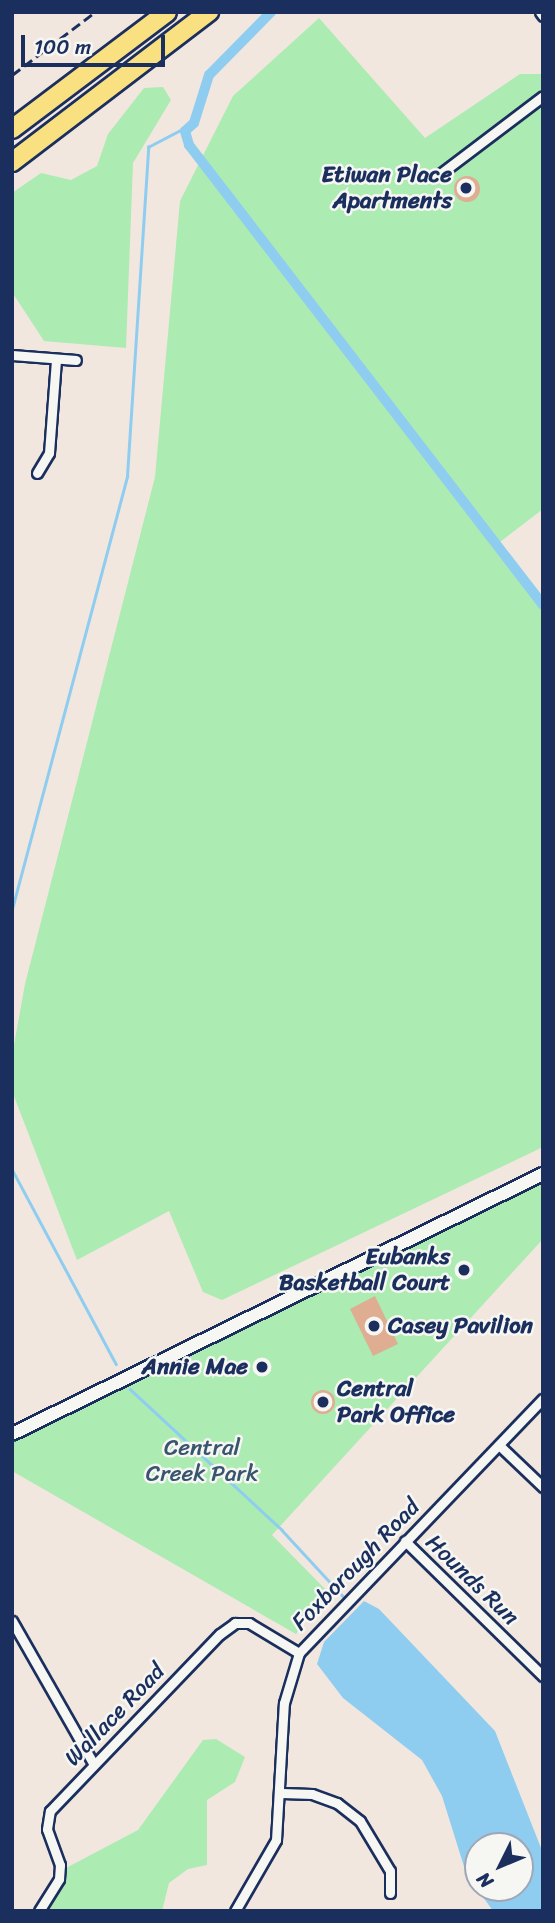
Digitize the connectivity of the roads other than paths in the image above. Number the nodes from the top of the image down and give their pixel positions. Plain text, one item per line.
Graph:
1 (167, 12) edge
2 (209, 12) edge
3 (543, 96) edge
4 (12, 130) edge
5 (12, 162) edge
6 (440, 174) dead end
7 (12, 355) edge
8 (56, 359) junction
9 (76, 360) dead end
10 (37, 473) dead end
11 (543, 1174) edge
12 (543, 1399) edge
13 (12, 1434) edge
14 (499, 1445) junction
15 (543, 1487) edge
16 (405, 1541) junction
17 (12, 1621) edge
18 (299, 1653) junction
19 (543, 1676) edge
20 (93, 1763) junction
21 (282, 1793) junction
22 (390, 1893) dead end
23 (39, 1911) edge
24 (236, 1911) edge

1 - 4 highway
2 - 5 highway
3 - 6 street
7 - 8 street
8 - 9 street
8 - 10 street
11 - 13 street
12 - 14 street, Foxborough Road
14 - 15 street
14 - 16 street, Foxborough Road
16 - 18 street, Foxborough Road
16 - 19 street, Hounds Run
17 - 20 street
18 - 20 street, Wallace Road
18 - 21 street, Foxborough Road
20 - 23 street, Wallace Road
21 - 22 street
21 - 24 street, Foxborough Road

